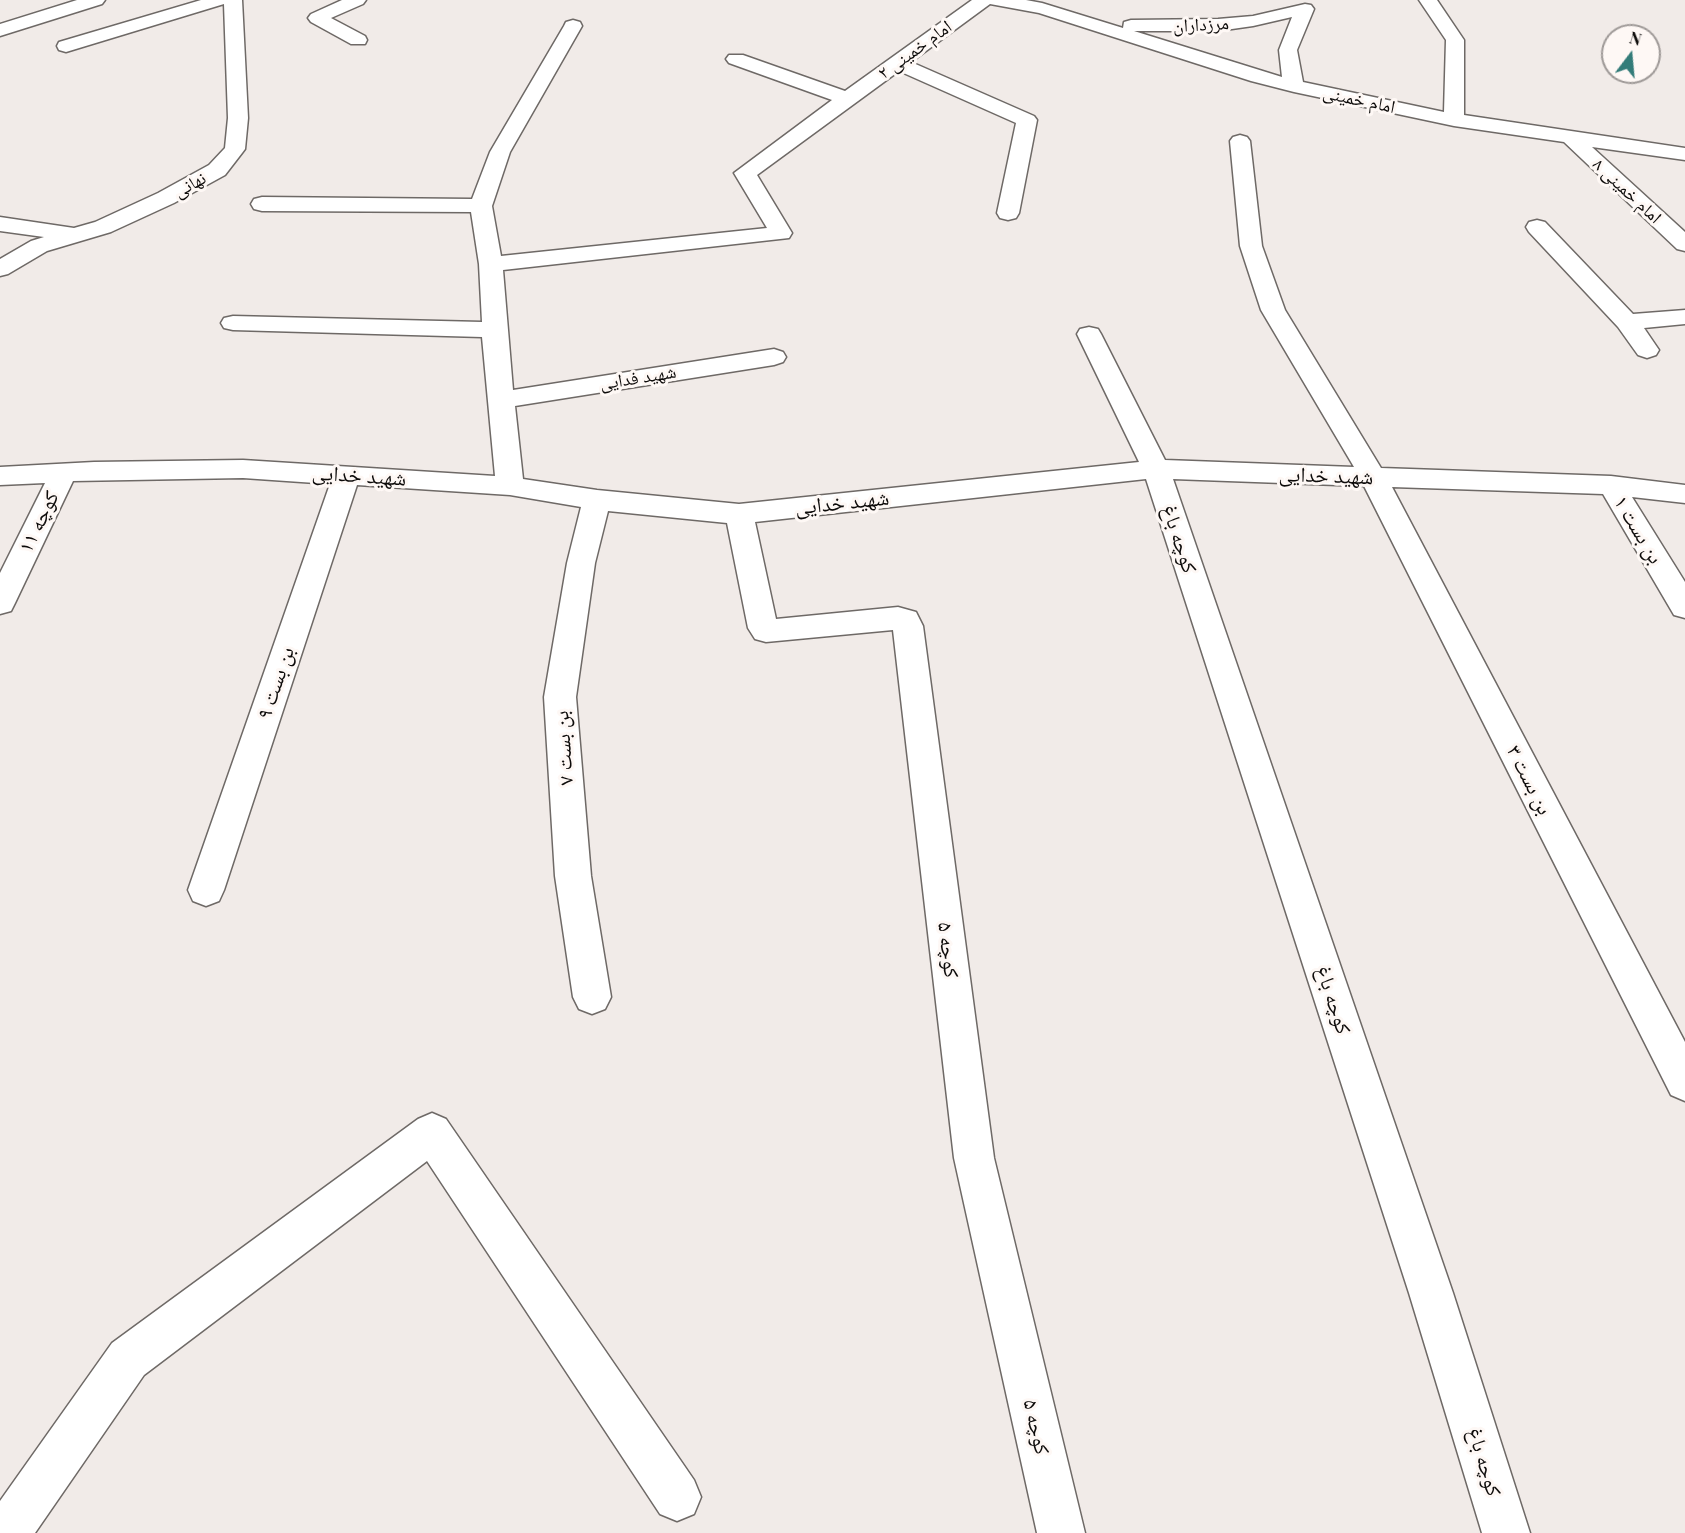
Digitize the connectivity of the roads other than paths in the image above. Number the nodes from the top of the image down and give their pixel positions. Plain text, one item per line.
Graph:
1 (96, 0) edge
2 (220, 0) edge
3 (233, 0) edge
4 (357, 0) edge
5 (984, 0) edge
6 (994, 0) edge
7 (1428, 0) edge
8 (1323, 1) edge
9 (1036, 4) edge
10 (1305, 9) junction
11 (1096, 25) junction
12 (573, 26) dead end
13 (0, 30) edge
14 (358, 40) dead end
15 (66, 46) dead end
16 (736, 59) dead end
17 (897, 63) junction
18 (1294, 86) junction
19 (846, 99) junction
20 (1454, 120) junction
21 (1570, 137) junction
22 (1240, 141) dead end
23 (1685, 154) edge
24 (262, 204) dead end
25 (481, 206) junction
26 (1008, 213) dead end
27 (0, 224) edge
28 (1537, 227) dead end
29 (76, 235) junction
30 (1685, 244) edge
31 (491, 264) junction
32 (0, 269) edge
33 (1685, 317) edge
34 (1627, 322) junction
35 (233, 323) dead end
36 (494, 330) junction
37 (1089, 334) dead end
38 (1647, 350) dead end
39 (774, 357) dead end
40 (501, 400) junction
41 (1156, 469) junction
42 (63, 473) junction
43 (0, 476) edge
44 (346, 476) junction
45 (1374, 478) junction
46 (1611, 485) junction
47 (510, 486) junction
48 (1685, 494) edge
49 (597, 500) junction
50 (739, 514) junction
51 (0, 603) edge
52 (1685, 607) edge
53 (206, 890) dead end
54 (592, 997) dead end
55 (1685, 1082) edge
56 (677, 1497) dead end
57 (6, 1533) edge
58 (1060, 1533) edge
59 (1506, 1533) edge

1 - 13 street
2 - 15 street
3 - 29 street, نهانی
4 - 14 street
5 - 17 street, امام خمینی ۲
6 - 9 street, امام خمینی
7 - 20 street
8 - 10 street, مرزداران
9 - 11 street, امام خمینی
10 - 11 street, مرزداران
10 - 18 street
11 - 18 street, امام خمینی
12 - 25 street
16 - 19 street
17 - 19 street, امام خمینی ۲
17 - 26 street
18 - 20 street, امام خمینی
19 - 31 street, امام خمینی ۲
20 - 21 street, امام خمینی
21 - 23 street, امام خمینی
21 - 30 street, امام خمینی ۸
22 - 45 street, بن بست ۳
24 - 25 street
25 - 31 street
27 - 29 street
28 - 34 street
29 - 32 street, نهانی
31 - 36 street
33 - 34 street
34 - 38 street
35 - 36 street
36 - 40 street
37 - 41 street, کوچه باغ
39 - 40 street, شهید فدایی
40 - 47 street
41 - 45 street, شهید خدایی
41 - 50 street, شهید خدایی
41 - 59 street, کوچه باغ
42 - 43 street, شهید خدایی
42 - 44 street, شهید خدایی
42 - 51 street, کوچه ۱۱
44 - 47 street, شهید خدایی
44 - 53 street, بن بست ۹
45 - 46 street, شهید خدایی
45 - 55 street, بن بست ۳
46 - 48 street, شهید خدایی
46 - 52 street, بن بست ۱
47 - 49 street, شهید خدایی
49 - 50 street, شهید خدایی
49 - 54 street, بن بست ۷
50 - 58 street, کوچه ۵
56 - 57 street

